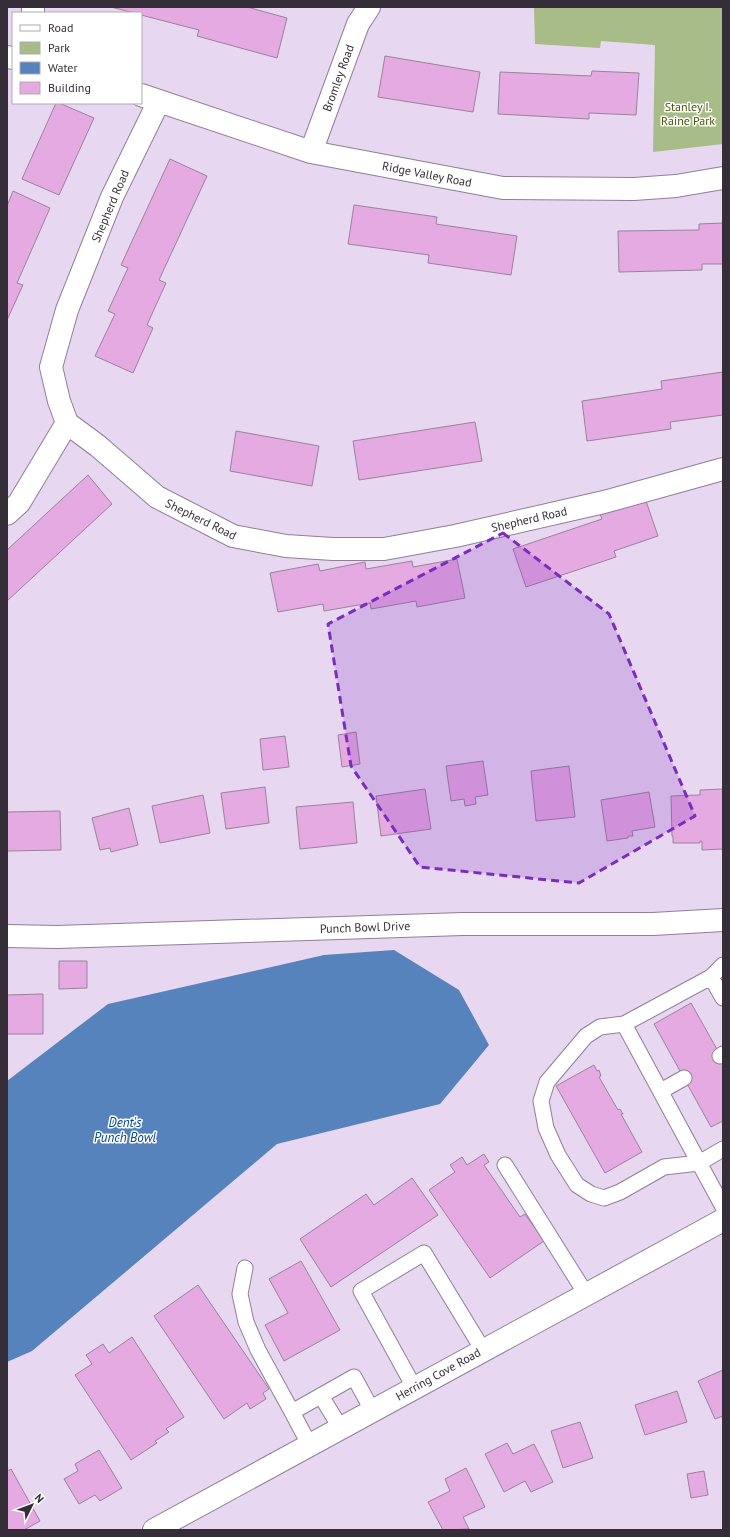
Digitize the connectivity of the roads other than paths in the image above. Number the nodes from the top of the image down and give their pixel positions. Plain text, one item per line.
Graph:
1 (369, 7) edge
2 (150, 98) edge
3 (311, 152) junction
4 (723, 178) edge
5 (67, 423) junction
6 (723, 469) edge
7 (7, 514) edge
8 (723, 920) edge
9 (7, 936) edge
10 (723, 965) edge
11 (711, 977) junction
12 (723, 998) edge
13 (624, 1024) junction
14 (684, 1078) dead end
15 (660, 1091) junction
16 (723, 1149) edge
17 (699, 1163) junction
18 (505, 1165) dead end
19 (723, 1208) edge
20 (723, 1220) edge
21 (245, 1268) dead end
22 (586, 1294) junction
23 (483, 1350) junction
24 (414, 1388) junction
25 (321, 1396) junction
26 (372, 1410) junction
27 (292, 1412) junction
28 (340, 1427) junction
29 (309, 1444) junction
30 (154, 1530) edge

1 - 3 street, Bromley Road
2 - 3 street, Ridge Valley Road
2 - 5 street, Shepherd Road
3 - 4 street, Ridge Valley Road
5 - 6 street, Shepherd Road
5 - 7 street
8 - 9 street, Punch Bowl Drive
10 - 11 lane
11 - 12 lane
11 - 13 lane
13 - 15 lane
13 - 17 lane
14 - 15 lane
15 - 17 lane
16 - 17 lane
17 - 19 lane
18 - 22 lane
20 - 22 street, Herring Cove Road
21 - 27 lane
22 - 23 street, Herring Cove Road
23 - 24 street, Herring Cove Road
23 - 24 lane
24 - 26 street, Herring Cove Road
25 - 26 lane
25 - 27 lane
25 - 28 lane
26 - 28 street, Herring Cove Road
27 - 29 lane
28 - 29 street, Herring Cove Road
29 - 30 street, Herring Cove Road

